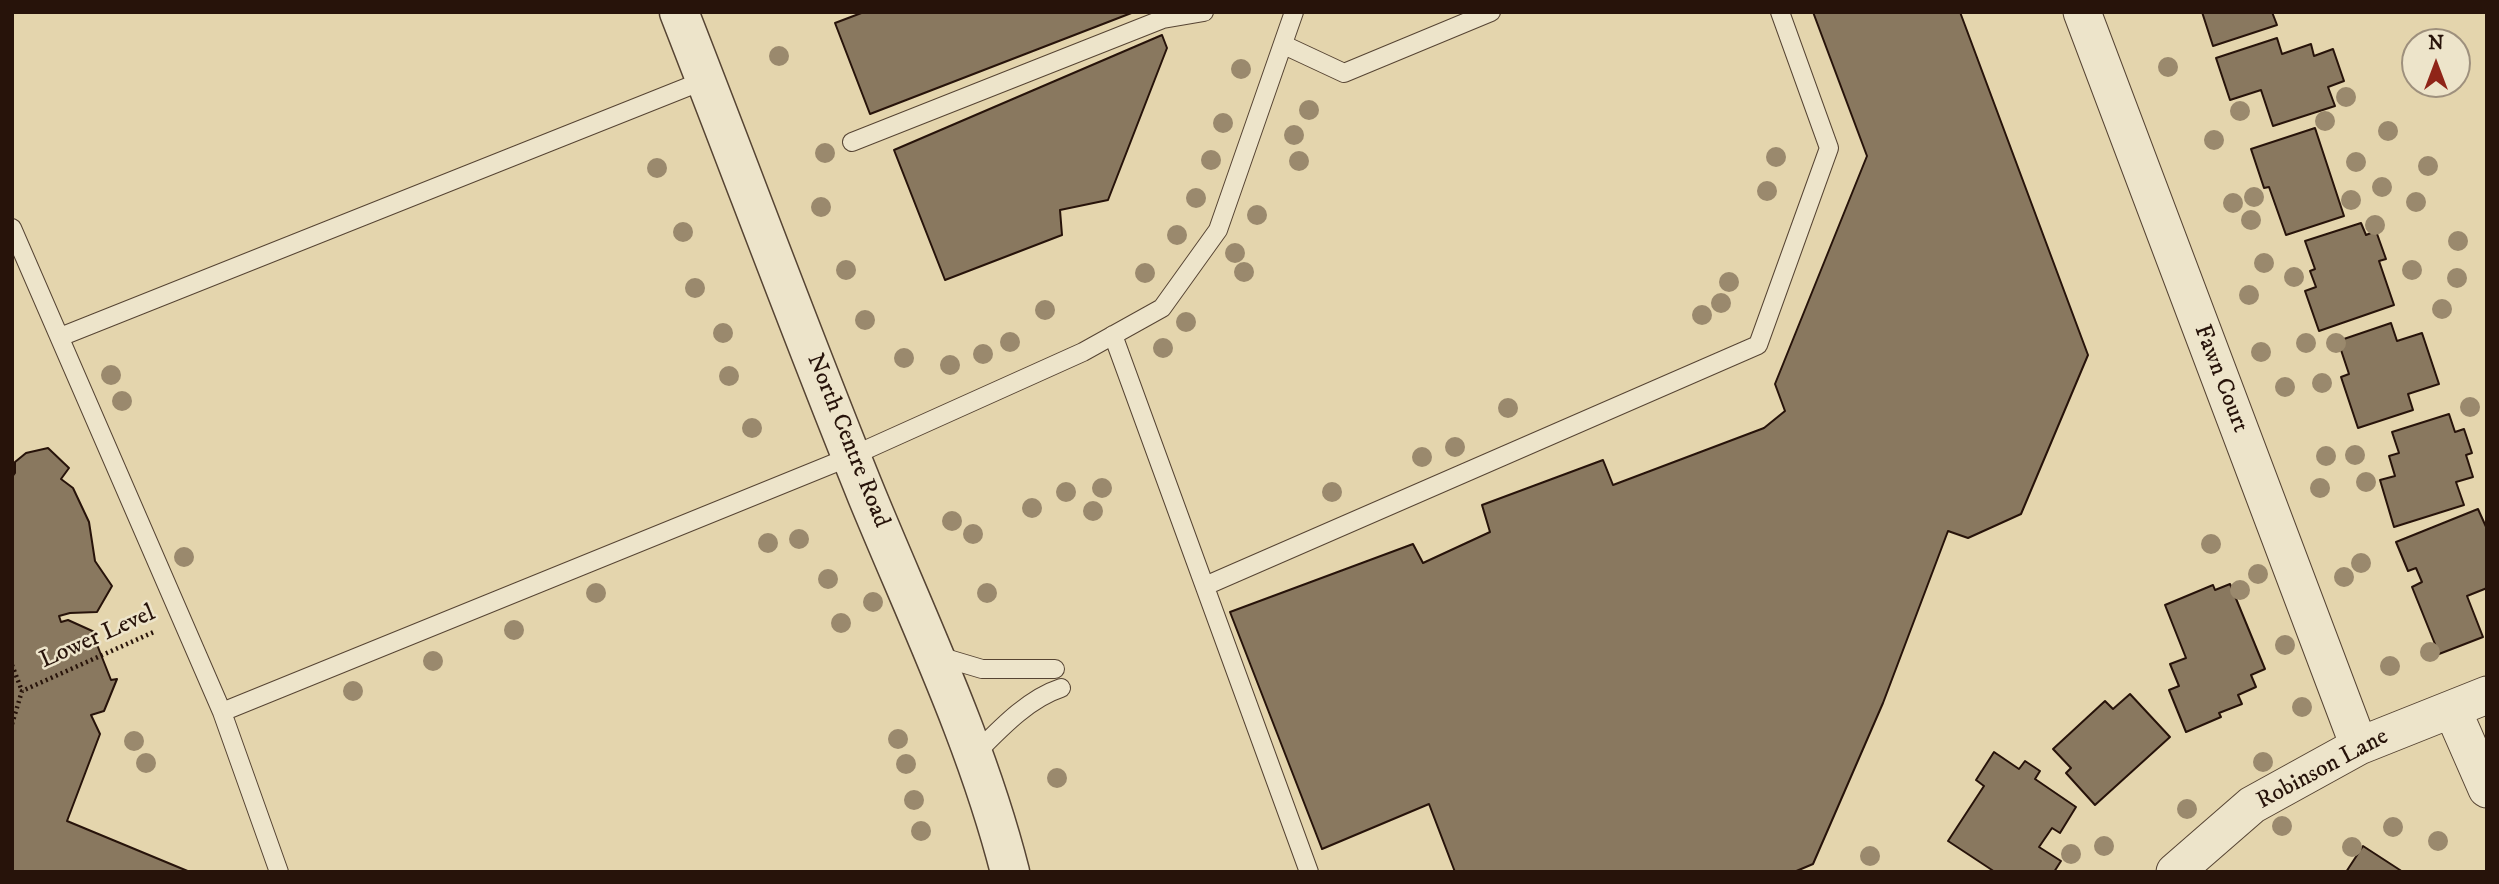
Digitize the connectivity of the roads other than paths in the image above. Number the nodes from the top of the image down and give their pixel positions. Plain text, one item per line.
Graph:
1 (679, 12) edge
2 (1205, 12) edge
3 (1294, 12) edge
4 (1490, 12) edge
5 (1780, 12) edge
6 (2081, 12) edge
7 (1284, 45) junction
8 (705, 80) junction
9 (852, 142) dead end
10 (12, 228) edge
11 (1113, 335) junction
12 (60, 337) junction
13 (852, 456) junction
14 (1205, 586) junction
15 (934, 654) junction
16 (1055, 669) dead end
17 (1061, 688) dead end
18 (2487, 695) edge
19 (2452, 709) junction
20 (222, 712) junction
21 (2359, 746) junction
22 (973, 756) junction
23 (2487, 789) edge
24 (279, 872) edge
25 (1010, 872) edge
26 (1309, 872) edge
27 (2175, 872) edge

1 - 8 street, North Centre Road
2 - 9 lane
3 - 7 lane
4 - 7 lane
5 - 14 lane
6 - 21 street, Fawn Court
7 - 11 lane
8 - 12 lane
8 - 13 street, North Centre Road
10 - 12 lane
11 - 13 lane
11 - 14 lane
12 - 20 lane
13 - 15 street, North Centre Road
13 - 20 lane
14 - 26 lane
15 - 16 lane
15 - 22 street, North Centre Road
17 - 22 lane
18 - 19 street, Robinson Lane
19 - 21 street, Robinson Lane
19 - 23 street
20 - 24 lane
21 - 27 street, Robinson Lane
22 - 25 street, North Centre Road

